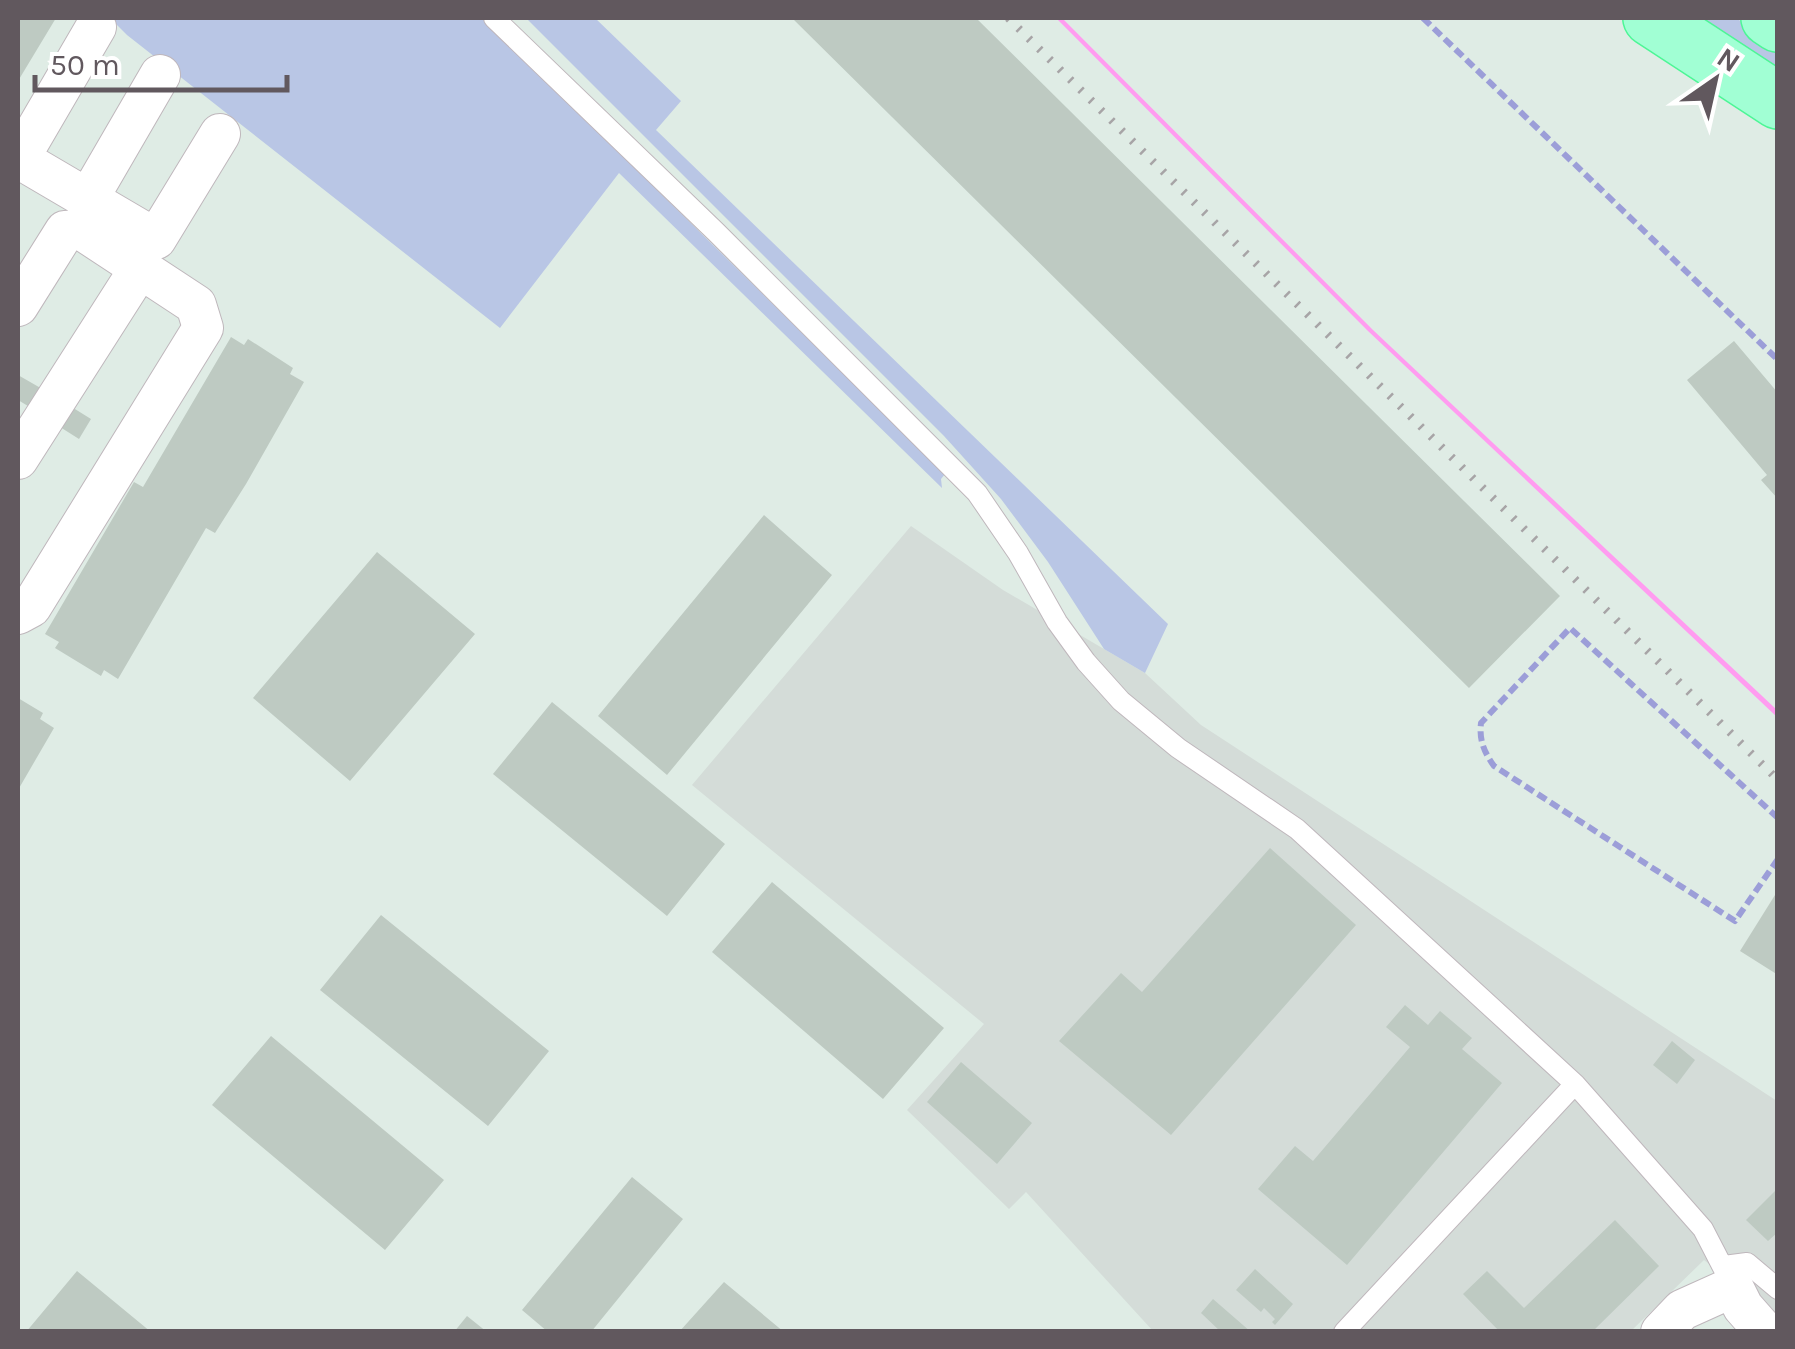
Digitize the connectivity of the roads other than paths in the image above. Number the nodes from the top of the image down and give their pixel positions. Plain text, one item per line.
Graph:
1 (494, 18) edge
2 (1651, 18) edge
3 (1768, 18) edge
4 (1778, 24) edge
5 (96, 27) dead end
6 (160, 75) dead end
7 (1778, 102) edge
8 (220, 134) dead end
9 (18, 158) edge
10 (88, 200) junction
11 (140, 268) junction
12 (18, 306) edge
13 (18, 460) edge
14 (18, 614) edge
15 (1576, 1084) junction
16 (1728, 1276) junction
17 (1778, 1289) edge
18 (1344, 1332) edge
19 (1660, 1332) edge
20 (1764, 1332) edge

1 - 15 lane
2 - 7 main road
3 - 4 main road
5 - 9 street
6 - 10 street
8 - 10 street
9 - 10 street
11 - 12 street
11 - 13 street
11 - 14 street
15 - 16 lane
15 - 18 lane
16 - 17 lane
16 - 19 street
16 - 20 street

